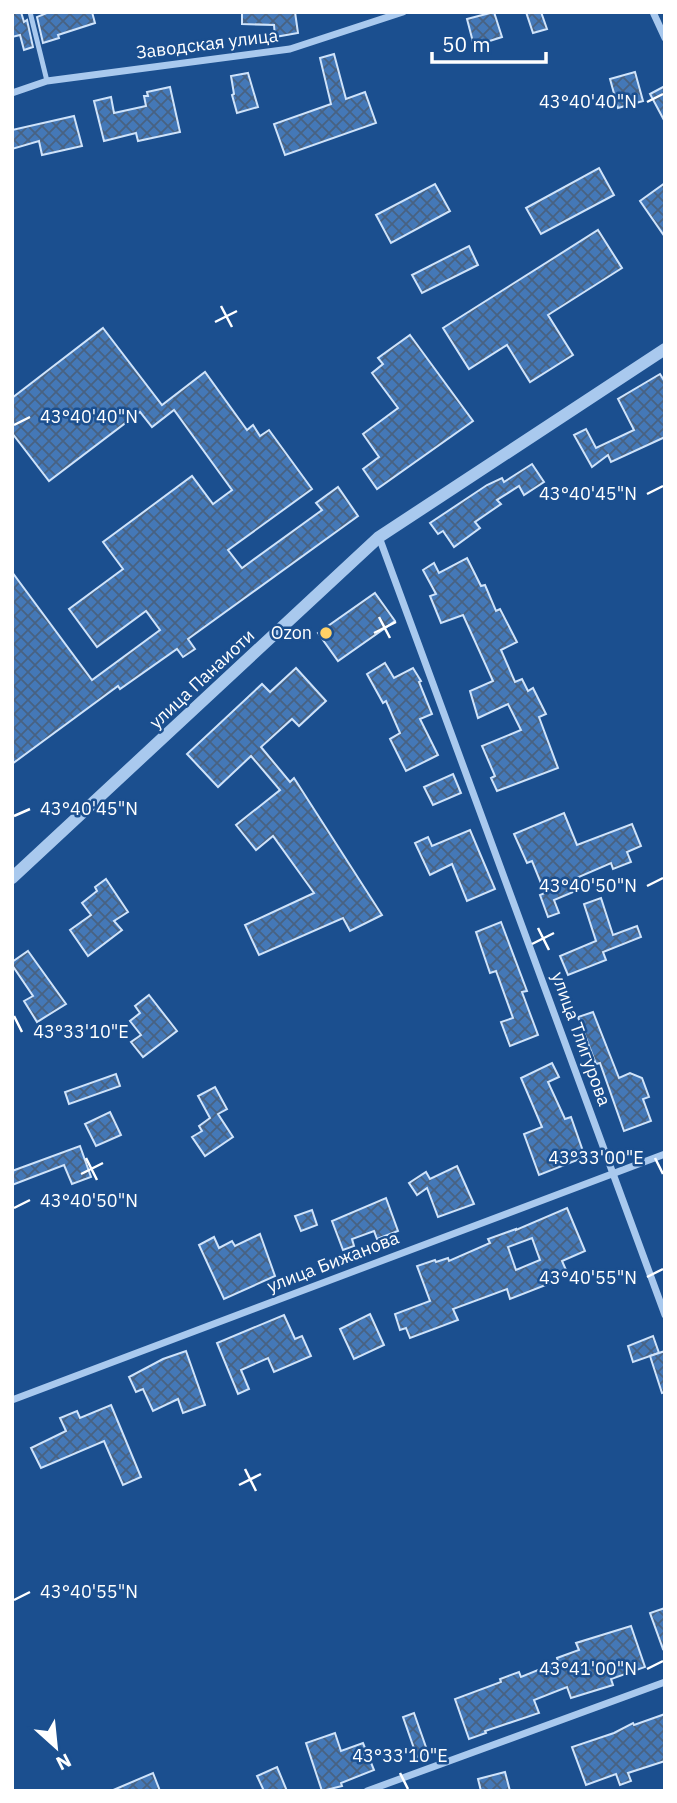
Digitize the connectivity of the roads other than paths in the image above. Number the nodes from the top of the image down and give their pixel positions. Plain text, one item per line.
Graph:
1 (30, 12) edge
2 (403, 12) edge
3 (653, 12) edge
4 (665, 38) edge
5 (47, 80) junction
6 (12, 93) edge
7 (665, 349) edge
8 (379, 537) junction
9 (12, 878) edge
10 (665, 1154) edge
11 (613, 1172) junction
12 (665, 1315) edge
13 (12, 1400) edge
14 (665, 1682) edge
15 (367, 1791) edge

1 - 5 lane
2 - 5 street, Заводская улица
3 - 4 street
5 - 6 street, Заводская улица
7 - 8 street, улица Панаиоти
8 - 9 street, улица Панаиоти
8 - 11 street, улица Тлигурова
10 - 11 street, улица Бижанова
11 - 12 street, улица Тлигурова
11 - 13 street, улица Бижанова
14 - 15 street

